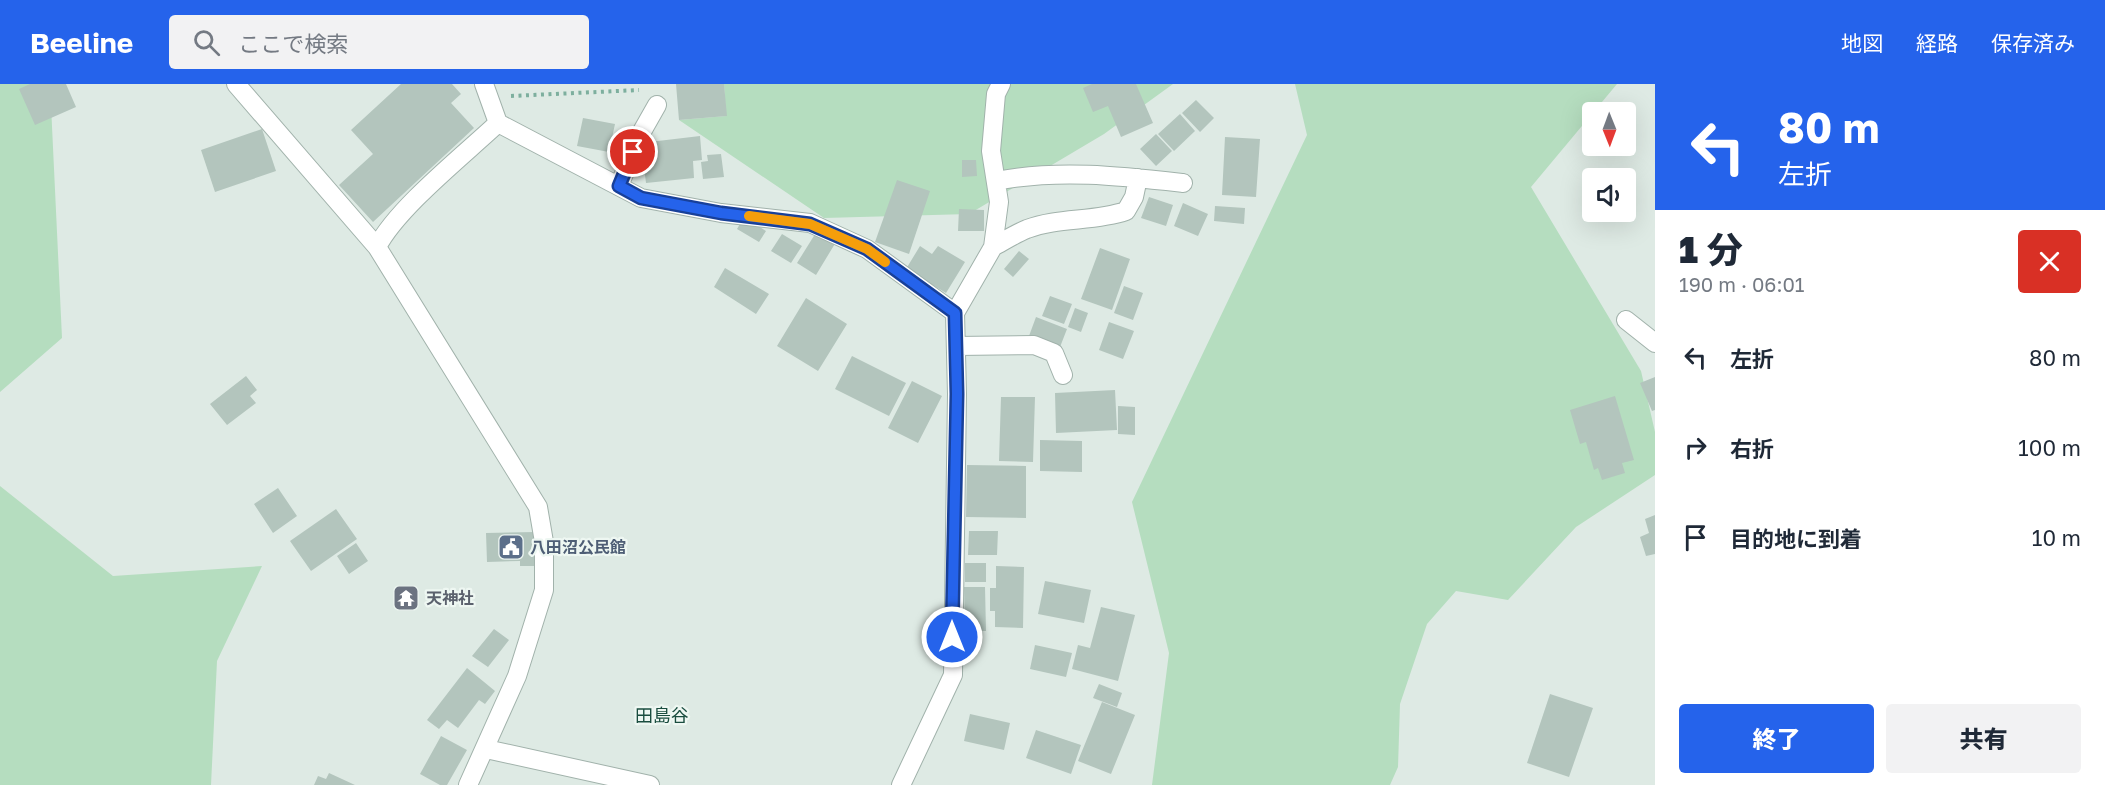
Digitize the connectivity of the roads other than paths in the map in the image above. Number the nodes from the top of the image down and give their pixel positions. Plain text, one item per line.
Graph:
1 (236, 84) edge
2 (1001, 84) edge
3 (486, 90) edge
4 (657, 105) dead end
5 (498, 123) junction
6 (1138, 178) junction
7 (996, 181) junction
8 (1183, 183) dead end
9 (619, 186) junction
10 (377, 247) junction
11 (993, 247) junction
12 (955, 313) junction
13 (1626, 320) dead end
14 (1655, 343) edge
15 (956, 346) junction
16 (1063, 375) dead end
17 (486, 748) junction
18 (468, 785) edge
19 (650, 785) edge
20 (901, 785) edge

1 - 10 street
2 - 7 street
3 - 5 street
4 - 9 street
5 - 9 street
5 - 10 street
6 - 7 street
6 - 8 street
6 - 11 street
7 - 11 street
9 - 12 street
10 - 17 street
11 - 12 street
12 - 15 street
13 - 14 street
15 - 16 street
15 - 20 street
17 - 18 street
17 - 19 street

